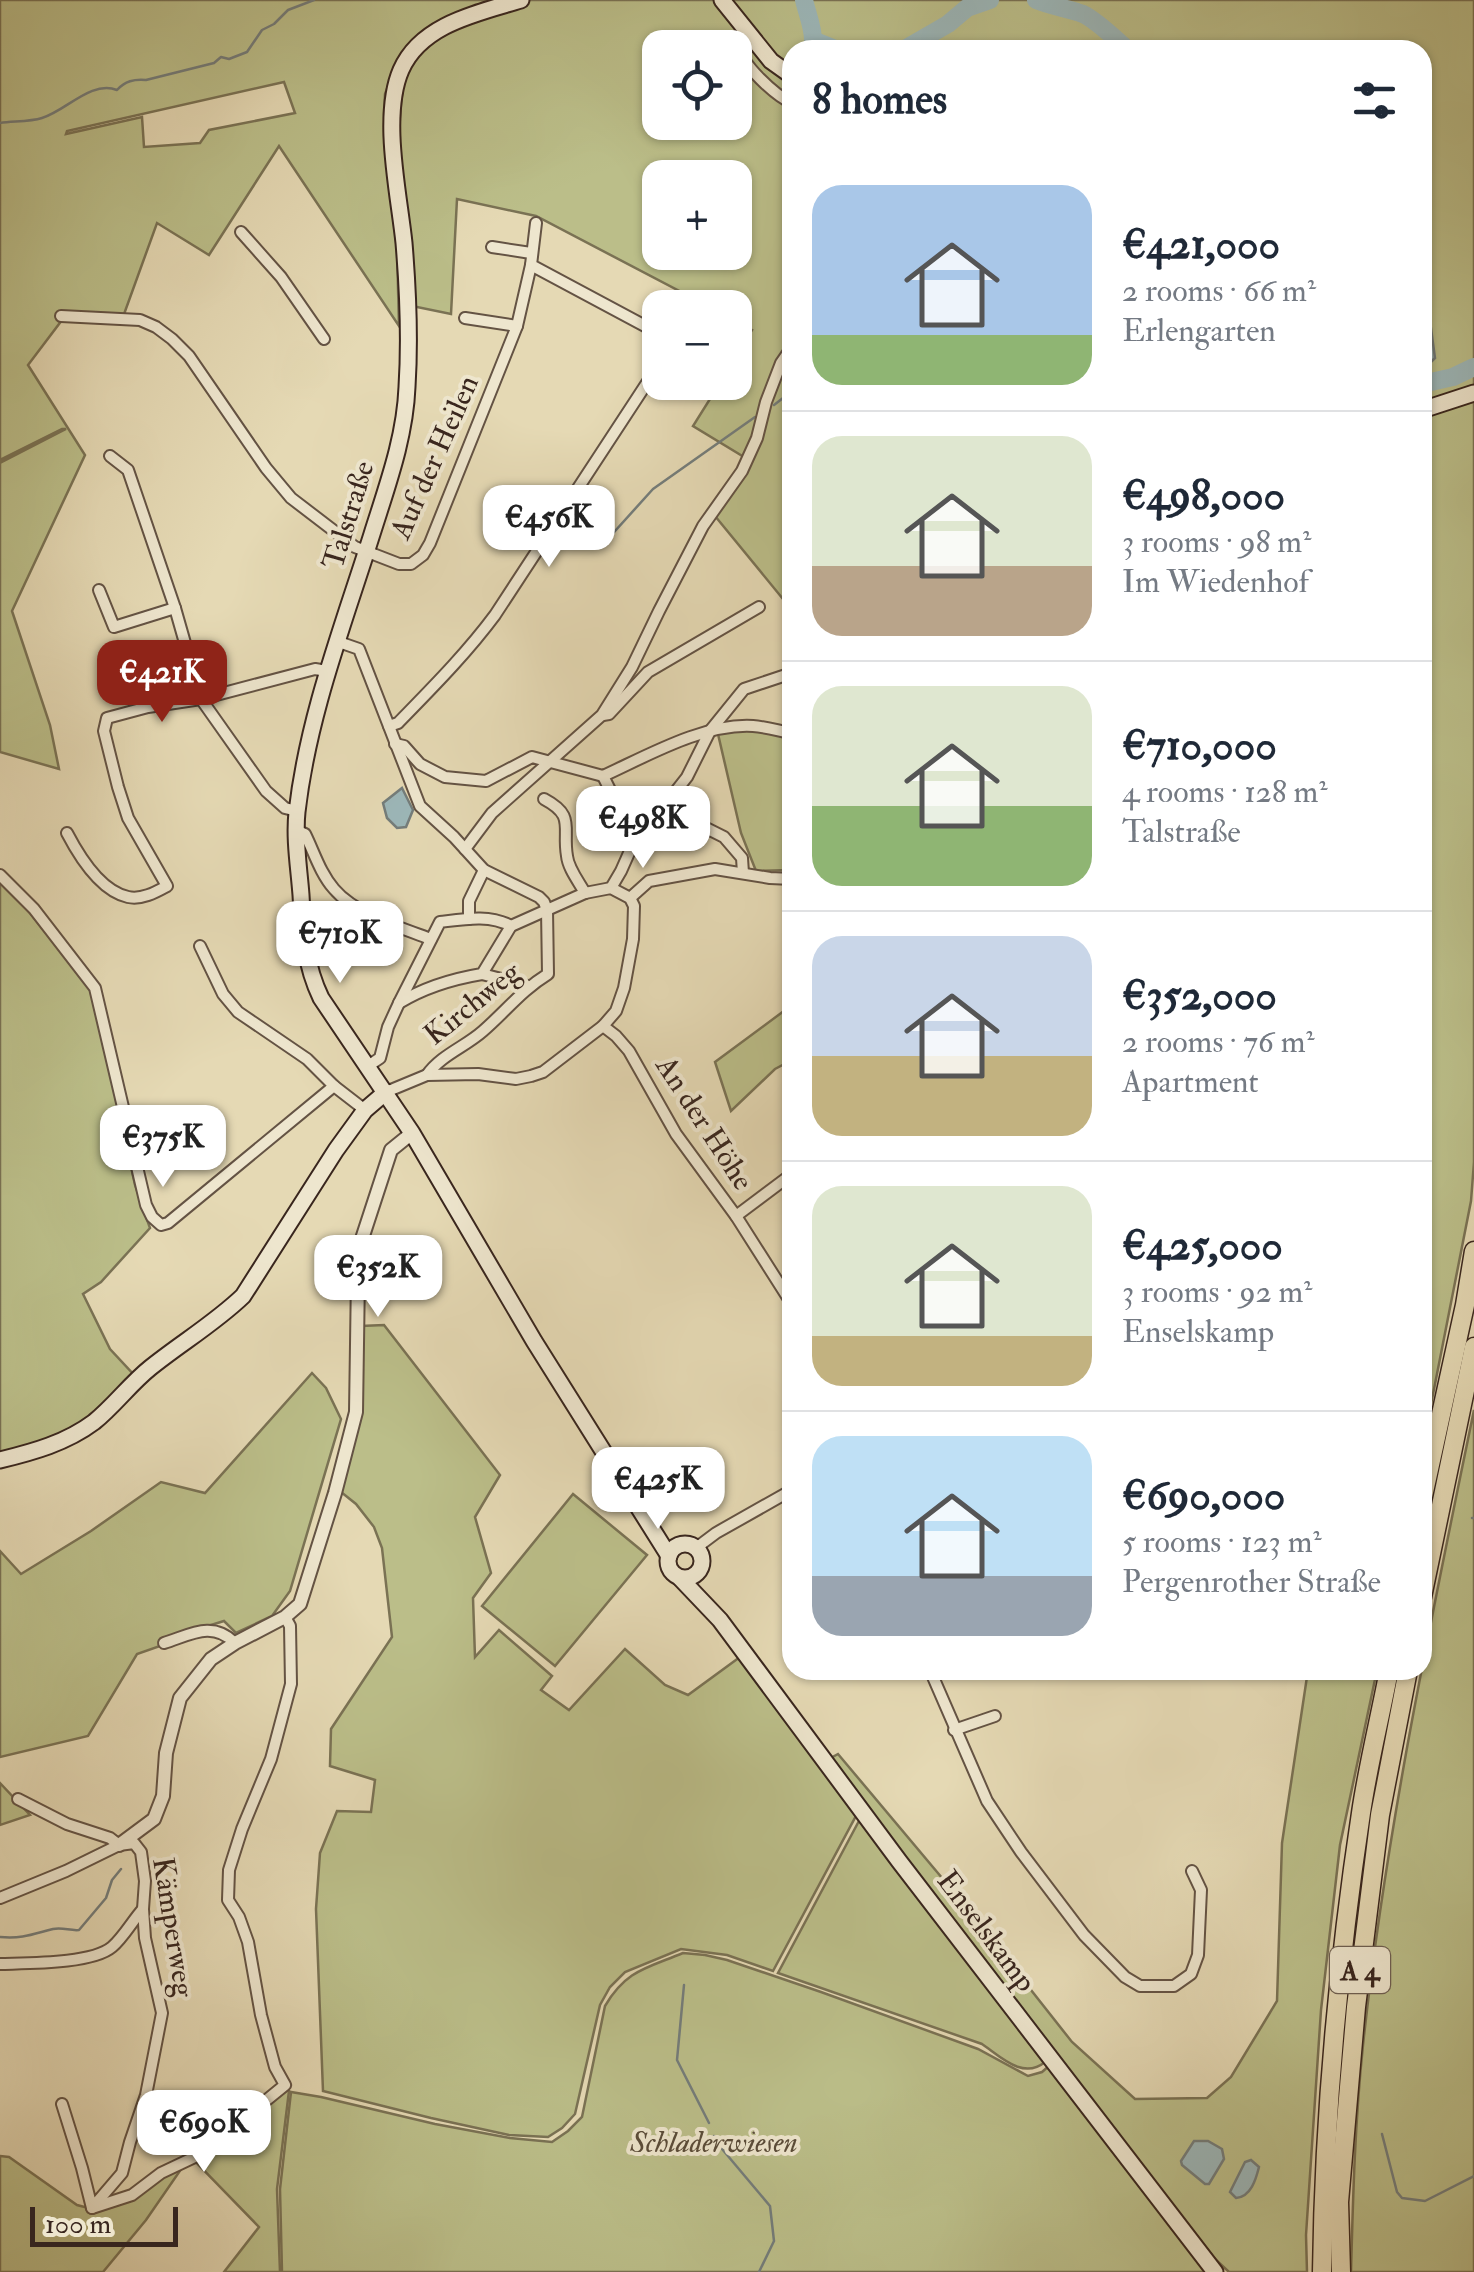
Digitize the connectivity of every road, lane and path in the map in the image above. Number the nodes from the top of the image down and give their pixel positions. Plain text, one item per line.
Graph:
1 (521, 0) edge
2 (722, 0) edge
3 (744, 30) edge
4 (752, 39) edge
5 (752, 68) edge
6 (782, 69) edge
7 (782, 99) edge
8 (536, 222) dead end
9 (241, 232) dead end
10 (492, 246) dead end
11 (531, 259) junction
12 (61, 316) dead end
13 (465, 318) dead end
14 (642, 324) edge
15 (517, 326) junction
16 (324, 339) dead end
17 (782, 362) edge
18 (642, 390) edge
19 (1474, 393) edge
20 (1432, 407) edge
21 (110, 456) dead end
22 (366, 552) junction
23 (99, 590) dead end
24 (759, 607) dead end
25 (175, 608) junction
26 (336, 641) junction
27 (327, 672) junction
28 (782, 677) edge
29 (201, 699) junction
30 (602, 714) junction
31 (389, 726) junction
32 (710, 731) junction
33 (782, 732) edge
34 (395, 744) junction
35 (547, 762) junction
36 (604, 776) junction
37 (544, 799) dead end
38 (297, 811) junction
39 (654, 819) junction
40 (296, 830) junction
41 (66, 833) dead end
42 (636, 835) junction
43 (465, 849) junction
44 (484, 870) junction
45 (743, 873) junction
46 (0, 875) edge
47 (782, 879) edge
48 (611, 888) junction
49 (585, 894) junction
50 (630, 898) junction
51 (547, 910) junction
52 (469, 918) junction
53 (511, 926) junction
54 (431, 939) junction
55 (200, 946) dead end
56 (482, 974) junction
57 (528, 986) junction
58 (399, 1003) junction
59 (602, 1026) junction
60 (368, 1066) junction
61 (427, 1075) junction
62 (334, 1086) junction
63 (386, 1092) junction
64 (365, 1110) junction
65 (412, 1133) junction
66 (782, 1182) edge
67 (736, 1216) junction
68 (1474, 1251) edge
69 (782, 1288) edge
70 (1474, 1347) edge
71 (1432, 1455) edge
72 (0, 1460) edge
73 (782, 1496) edge
74 (1432, 1549) edge
75 (682, 1550) junction
76 (700, 1569) junction
77 (680, 1578) junction
78 (286, 1617) junction
79 (720, 1620) junction
80 (164, 1643) dead end
81 (234, 1643) junction
82 (934, 1680) edge
83 (1387, 1680) edge
84 (1406, 1680) edge
85 (995, 1716) dead end
86 (954, 1730) junction
87 (18, 1799) dead end
88 (119, 1844) junction
89 (1192, 1872) dead end
90 (0, 1898) edge
91 (143, 1908) junction
92 (0, 1964) edge
93 (62, 2104) dead end
94 (92, 2208) junction
95 (1215, 2272) edge
96 (1322, 2272) edge
97 (1341, 2272) edge

1 - 22 main road, Talstraße
2 - 3 main road
4 - 6 main road
5 - 7 street
8 - 11 street, Auf der Heilen
9 - 16 street
10 - 11 street
11 - 14 street
11 - 15 street, Auf der Heilen
12 - 22 street
13 - 15 street
15 - 22 street, Auf der Heilen
17 - 30 street
18 - 31 street
19 - 20 main road
21 - 25 street
22 - 26 main road, Talstraße
23 - 25 street
24 - 30 street
25 - 29 street
26 - 27 main road, Talstraße
26 - 31 street
27 - 29 street
27 - 38 main road, Talstraße
28 - 32 street
29 - 38 street
29 - 41 street
30 - 35 street
31 - 34 street
32 - 33 street
32 - 36 street
32 - 39 street
34 - 35 street
34 - 43 street
35 - 36 street
35 - 43 street
36 - 42 street
37 - 49 street
38 - 40 main road, Talstraße
39 - 42 street
39 - 45 street
40 - 54 street
40 - 60 main road, Talstraße
42 - 48 street
43 - 44 street
44 - 51 street
44 - 52 street
45 - 47 street
45 - 50 street
46 - 62 street
48 - 49 street
48 - 50 street
49 - 51 street
50 - 59 street
51 - 53 street
51 - 57 street, Kirchweg
52 - 53 street
52 - 54 street
53 - 56 street
54 - 58 street
55 - 62 street
56 - 57 street
56 - 58 street
57 - 61 street, Kirchweg
58 - 60 street
59 - 61 street
59 - 67 street, An der Höhe
60 - 63 main road, Talstraße
61 - 63 street
62 - 64 street
63 - 64 main road
63 - 65 main road, Enselskamp
64 - 72 main road
65 - 75 main road, Enselskamp
65 - 78 street
66 - 67 street
67 - 69 street, An der Höhe
68 - 71 highway
70 - 74 highway
73 - 75 street
75 - 76 main road, Enselskamp
75 - 77 main road, Enselskamp
76 - 77 main road
76 - 79 main road, Enselskamp
77 - 79 main road, Enselskamp
78 - 81 street
78 - 94 street
79 - 95 main road, Enselskamp
80 - 81 street
81 - 88 street
82 - 86 street
83 - 96 highway, A 4
84 - 97 highway, A 4
85 - 86 street
86 - 89 street
87 - 88 street
88 - 90 street
88 - 91 street, Kämperweg
91 - 92 street
91 - 94 street, Kämperweg
93 - 94 street

